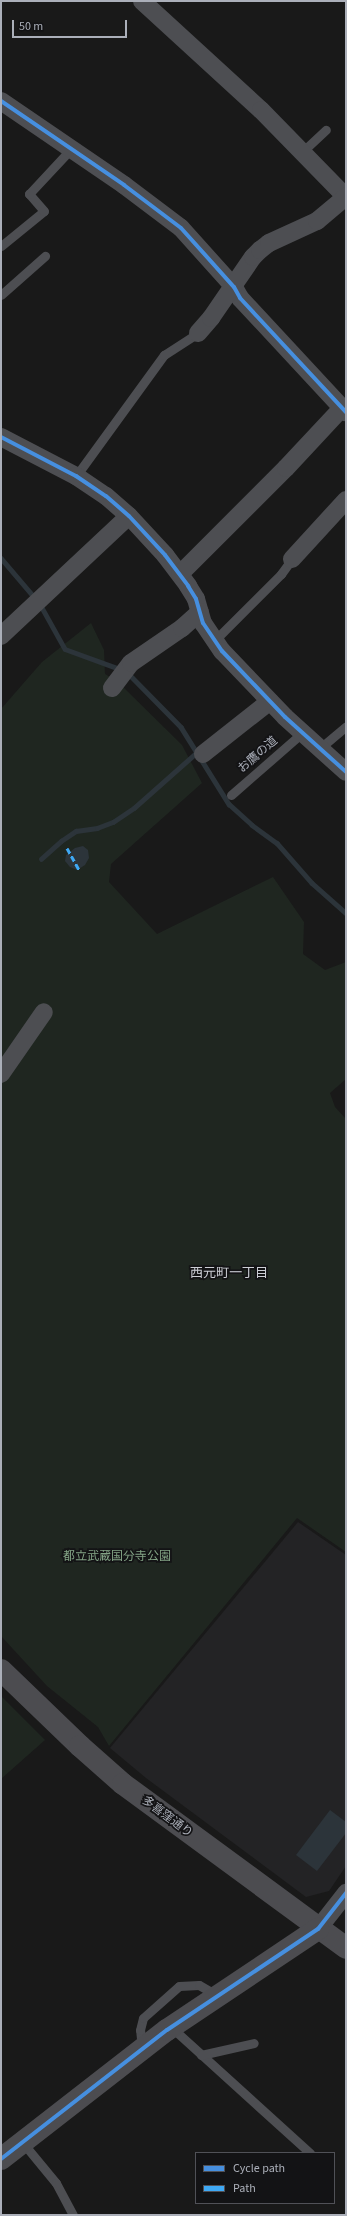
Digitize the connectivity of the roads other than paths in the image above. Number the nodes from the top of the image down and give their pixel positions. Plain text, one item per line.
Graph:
1 (142, 1) edge
2 (1, 101) edge
3 (326, 130) dead end
4 (71, 149) junction
5 (301, 153) junction
6 (346, 197) edge
7 (1, 246) edge
8 (46, 256) dead end
9 (234, 287) junction
10 (1, 294) edge
11 (198, 333) joint
12 (344, 410) edge
13 (1, 437) edge
14 (76, 476) junction
15 (346, 500) edge
16 (129, 516) junction
17 (292, 559) joint
18 (180, 574) junction
19 (200, 612) junction
20 (1, 636) edge
21 (214, 641) junction
22 (112, 688) dead end
23 (270, 701) junction
24 (346, 726) edge
25 (302, 733) junction
26 (319, 749) junction
27 (203, 754) dead end
28 (346, 772) edge
29 (231, 795) dead end
30 (44, 1012) dead end
31 (1, 1074) edge
32 (1, 1670) edge
33 (346, 1893) edge
34 (318, 1928) junction
35 (346, 1948) edge
36 (218, 1996) junction
37 (170, 2027) junction
38 (254, 2043) dead end
39 (142, 2049) junction
40 (201, 2054) junction
41 (23, 2142) junction
42 (309, 2152) edge
43 (1, 2159) edge
44 (73, 2215) edge

1 - 5 street
2 - 4 street
3 - 5 lane
4 - 7 lane
4 - 9 street
5 - 6 street
6 - 9 street
8 - 10 lane
9 - 11 street
9 - 12 street
11 - 14 lane
12 - 18 street
13 - 14 street
14 - 16 street
15 - 17 street
16 - 18 street
16 - 20 street
17 - 21 lane
18 - 19 street
19 - 21 street
19 - 22 street
21 - 23 street
23 - 25 street
23 - 27 street
24 - 26 lane
25 - 26 street
25 - 29 lane, お鷹の道
26 - 28 street
30 - 31 street
32 - 34 main road, 多喜窪通り
33 - 34 street
34 - 35 main road, 多喜窪通り
34 - 36 main road
36 - 37 main road
36 - 39 lane
37 - 39 main road
37 - 40 lane
38 - 40 lane
39 - 41 main road
40 - 42 lane
41 - 43 main road
41 - 44 lane

